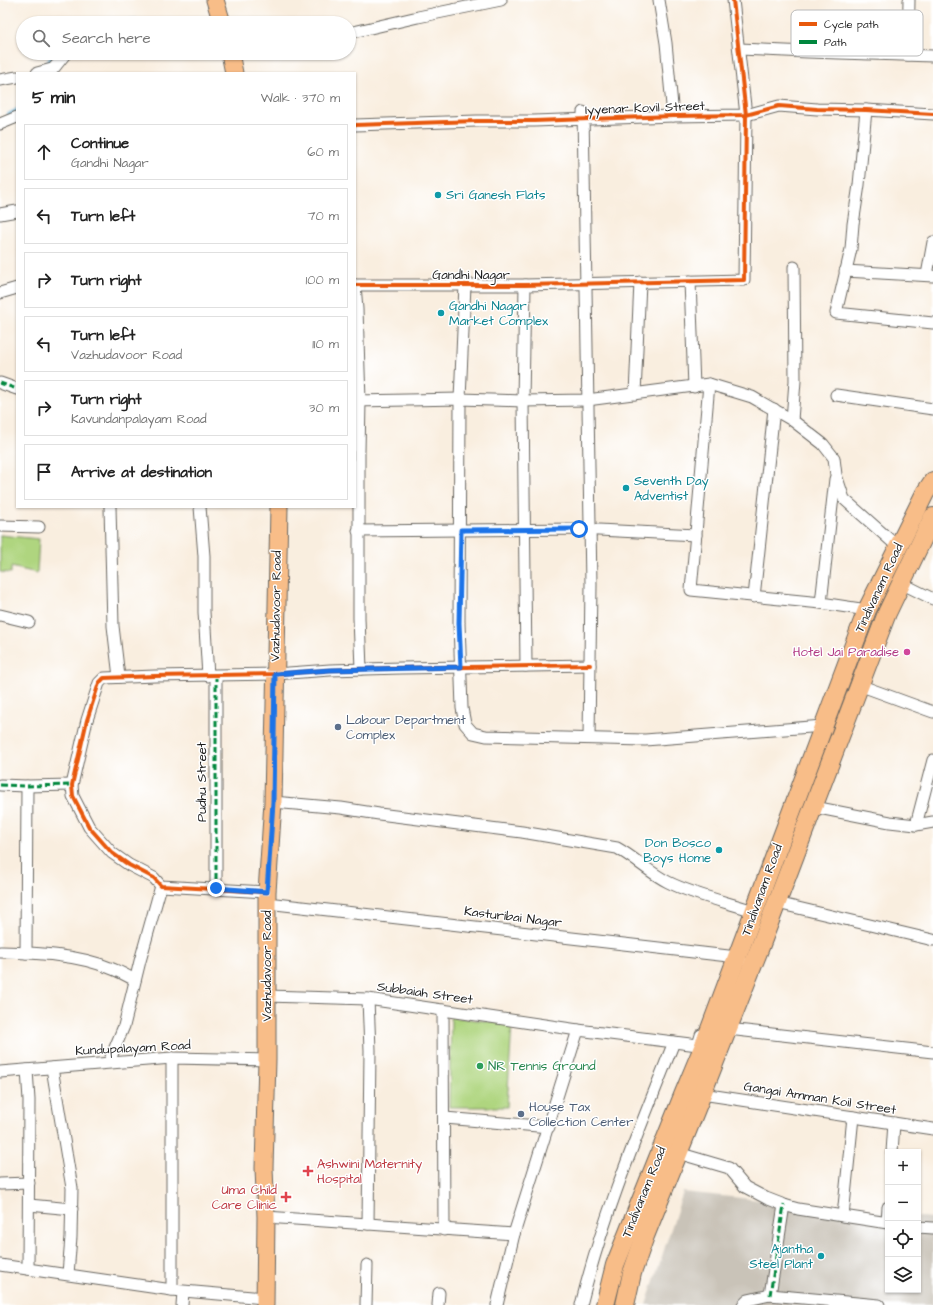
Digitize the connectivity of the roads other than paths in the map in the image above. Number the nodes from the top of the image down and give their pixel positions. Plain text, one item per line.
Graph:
1 (217, 0) edge
2 (501, 0) edge
3 (659, 0) edge
4 (733, 0) edge
5 (909, 0) edge
6 (909, 10) edge
7 (220, 16) edge
8 (356, 31) edge
9 (739, 49) junction
10 (791, 51) edge
11 (923, 56) edge
12 (933, 56) edge
13 (60, 60) edge
14 (231, 60) edge
15 (51, 71) edge
16 (234, 72) edge
17 (16, 77) edge
18 (0, 80) edge
19 (866, 110) junction
20 (933, 114) edge
21 (746, 115) junction
22 (583, 116) junction
23 (673, 116) junction
24 (16, 117) edge
25 (0, 124) edge
26 (356, 125) edge
27 (16, 211) edge
28 (0, 214) edge
29 (933, 242) edge
30 (794, 267) dead end
31 (845, 271) junction
32 (930, 276) edge
33 (690, 281) junction
34 (640, 282) junction
35 (586, 284) junction
36 (465, 285) junction
37 (526, 285) junction
38 (356, 286) edge
39 (16, 288) edge
40 (0, 293) edge
41 (356, 298) edge
42 (933, 323) edge
43 (0, 383) edge
44 (709, 384) junction
45 (694, 387) junction
46 (16, 390) edge
47 (635, 394) junction
48 (836, 396) dead end
49 (460, 399) junction
50 (587, 400) junction
51 (357, 401) edge
52 (523, 401) junction
53 (774, 409) junction
54 (933, 409) edge
55 (792, 420) junction
56 (836, 475) junction
57 (933, 481) edge
58 (110, 508) edge
59 (200, 508) edge
60 (279, 508) edge
61 (933, 517) edge
62 (0, 526) edge
63 (40, 528) dead end
64 (524, 529) junction
65 (589, 529) junction
66 (461, 530) junction
67 (358, 531) junction
68 (696, 535) junction
69 (898, 546) junction
70 (901, 583) junction
71 (754, 597) junction
72 (933, 599) edge
73 (821, 603) junction
74 (867, 610) junction
75 (0, 615) edge
76 (29, 622) dead end
77 (590, 665) junction
78 (526, 666) junction
79 (461, 667) junction
80 (361, 669) junction
81 (275, 674) junction
82 (212, 676) junction
83 (119, 677) junction
84 (859, 685) junction
85 (933, 712) edge
86 (823, 726) junction
87 (589, 738) junction
88 (933, 760) edge
89 (72, 784) junction
90 (0, 785) edge
91 (27, 786) junction
92 (273, 802) junction
93 (814, 807) junction
94 (933, 822) edge
95 (916, 825) junction
96 (160, 886) junction
97 (216, 888) junction
98 (267, 898) junction
99 (777, 903) junction
100 (754, 911) junction
101 (933, 940) edge
102 (0, 952) edge
103 (26, 953) junction
104 (734, 957) junction
105 (752, 966) junction
106 (135, 980) junction
107 (267, 996) junction
108 (368, 999) junction
109 (443, 1010) junction
110 (728, 1029) junction
111 (578, 1030) junction
112 (674, 1042) junction
113 (933, 1052) edge
114 (172, 1058) junction
115 (267, 1060) junction
116 (109, 1062) junction
117 (52, 1068) junction
118 (27, 1070) junction
119 (0, 1072) edge
120 (702, 1094) junction
121 (852, 1116) junction
122 (445, 1118) junction
123 (894, 1123) junction
124 (549, 1127) junction
125 (933, 1129) edge
126 (892, 1149) edge
127 (678, 1153) junction
128 (29, 1183) junction
129 (0, 1184) edge
130 (28, 1205) junction
131 (784, 1205) junction
132 (72, 1209) junction
133 (843, 1216) junction
134 (266, 1217) junction
135 (885, 1223) edge
136 (368, 1224) junction
137 (921, 1227) edge
138 (933, 1228) edge
139 (444, 1230) junction
140 (514, 1234) junction
141 (0, 1265) edge
142 (367, 1265) dead end
143 (28, 1268) junction
144 (68, 1274) junction
145 (178, 1291) junction
146 (439, 1293) dead end
147 (770, 1295) junction
148 (265, 1302) edge
149 (182, 1305) edge
150 (366, 1305) edge
151 (438, 1305) edge
152 (497, 1305) edge
153 (581, 1305) edge
154 (605, 1305) edge
155 (625, 1305) edge
156 (743, 1305) edge
157 (879, 1305) edge

1 - 7 main road
2 - 8 street
3 - 23 street
4 - 9 street
5 - 6 street
9 - 10 street
9 - 21 street
11 - 12 street
13 - 15 street
14 - 16 main road
17 - 18 street
19 - 20 street, Iyyenar Kovil Street
19 - 21 street, Iyyenar Kovil Street
19 - 31 street
21 - 23 street, Iyyenar Kovil Street
21 - 33 street, Gandhi Nagar
22 - 23 street, Iyyenar Kovil Street
22 - 26 street, Iyyenar Kovil Street
22 - 35 street
24 - 25 street
27 - 28 street
29 - 32 street
30 - 55 street
31 - 32 street
31 - 42 street
33 - 34 street, Gandhi Nagar
33 - 45 street
34 - 35 street, Gandhi Nagar
34 - 47 street
35 - 37 street, Gandhi Nagar
35 - 50 street
36 - 37 street, Gandhi Nagar
36 - 38 street, Gandhi Nagar
36 - 49 street
37 - 52 street
39 - 40 street
41 - 51 street
43 - 46 street
44 - 45 street
44 - 53 street
44 - 68 street
45 - 47 street
47 - 50 street
48 - 54 street
49 - 51 street
49 - 52 street
49 - 66 street
50 - 52 street
50 - 65 street
51 - 67 street
52 - 64 street
53 - 55 street
53 - 71 street
55 - 56 street
56 - 69 street
56 - 73 street
57 - 69 highway, Tindivanam Road
58 - 83 street
59 - 82 street, Pudhu Street
60 - 81 main road, Vazhudavoor Road
61 - 70 highway
62 - 63 street
64 - 65 street
64 - 66 street
64 - 78 street
65 - 68 street
65 - 77 street
66 - 67 street
66 - 79 street
67 - 80 street
68 - 71 street
69 - 74 highway, Tindivanam Road
70 - 72 street
70 - 84 highway
71 - 73 street
73 - 74 street
74 - 86 highway, Tindivanam Road
75 - 76 street
77 - 78 street
77 - 87 street
78 - 79 street
79 - 80 street
79 - 87 street
80 - 81 street
81 - 82 street
81 - 92 main road, Vazhudavoor Road
82 - 83 street
82 - 97 street, Pudhu Street
83 - 89 street
84 - 85 street
84 - 93 highway
86 - 87 street
86 - 100 highway, Tindivanam Road
88 - 95 street
89 - 91 street
89 - 96 street
90 - 91 street
91 - 103 street
92 - 98 main road, Vazhudavoor Road
92 - 100 street
93 - 95 street
93 - 99 highway
94 - 95 street
96 - 97 street, Kasturibai Nagar
96 - 106 street
97 - 98 street, Kasturibai Nagar
98 - 104 street, Kasturibai Nagar
98 - 107 main road, Vazhudavoor Road
99 - 101 street
99 - 105 highway
100 - 104 highway, Tindivanam Road
102 - 103 street
103 - 106 street
104 - 105 street, Kasturibai Nagar
104 - 112 street, Subbaiah Street
104 - 154 highway, Tindivanam Road
105 - 110 highway
106 - 116 street
107 - 108 street, Subbaiah Street
107 - 115 main road, Vazhudavoor Road
108 - 109 street, Subbaiah Street
108 - 136 street
109 - 111 street, Subbaiah Street
109 - 122 street
110 - 113 street
110 - 120 highway
111 - 112 street, Subbaiah Street
111 - 124 street
112 - 153 street
114 - 115 street, Kundupalayam Road
114 - 116 street, Kundupalayam Road
114 - 145 street
115 - 134 main road, Vazhudavoor Road
116 - 117 street, Kundupalayam Road
117 - 118 street, Kundupalayam Road
117 - 132 street
118 - 119 street, Kundupalayam Road
118 - 128 street
120 - 121 street, Gangai Amman Koil Street
120 - 127 highway
121 - 123 street, Gangai Amman Koil Street
121 - 133 street
122 - 124 street
122 - 139 street
123 - 125 street, Gangai Amman Koil Street
123 - 126 street
124 - 140 street
127 - 131 street
127 - 155 highway
128 - 129 street
128 - 130 street
130 - 132 street
130 - 143 street
131 - 133 street
131 - 147 street
132 - 144 street
133 - 135 street
134 - 136 street
134 - 148 main road, Vazhudavoor Road
136 - 139 street
137 - 138 street
139 - 140 street
140 - 152 street
141 - 143 street
142 - 150 street
143 - 144 street
144 - 145 street
145 - 148 street
145 - 149 street
146 - 151 street
147 - 156 street
147 - 157 street

